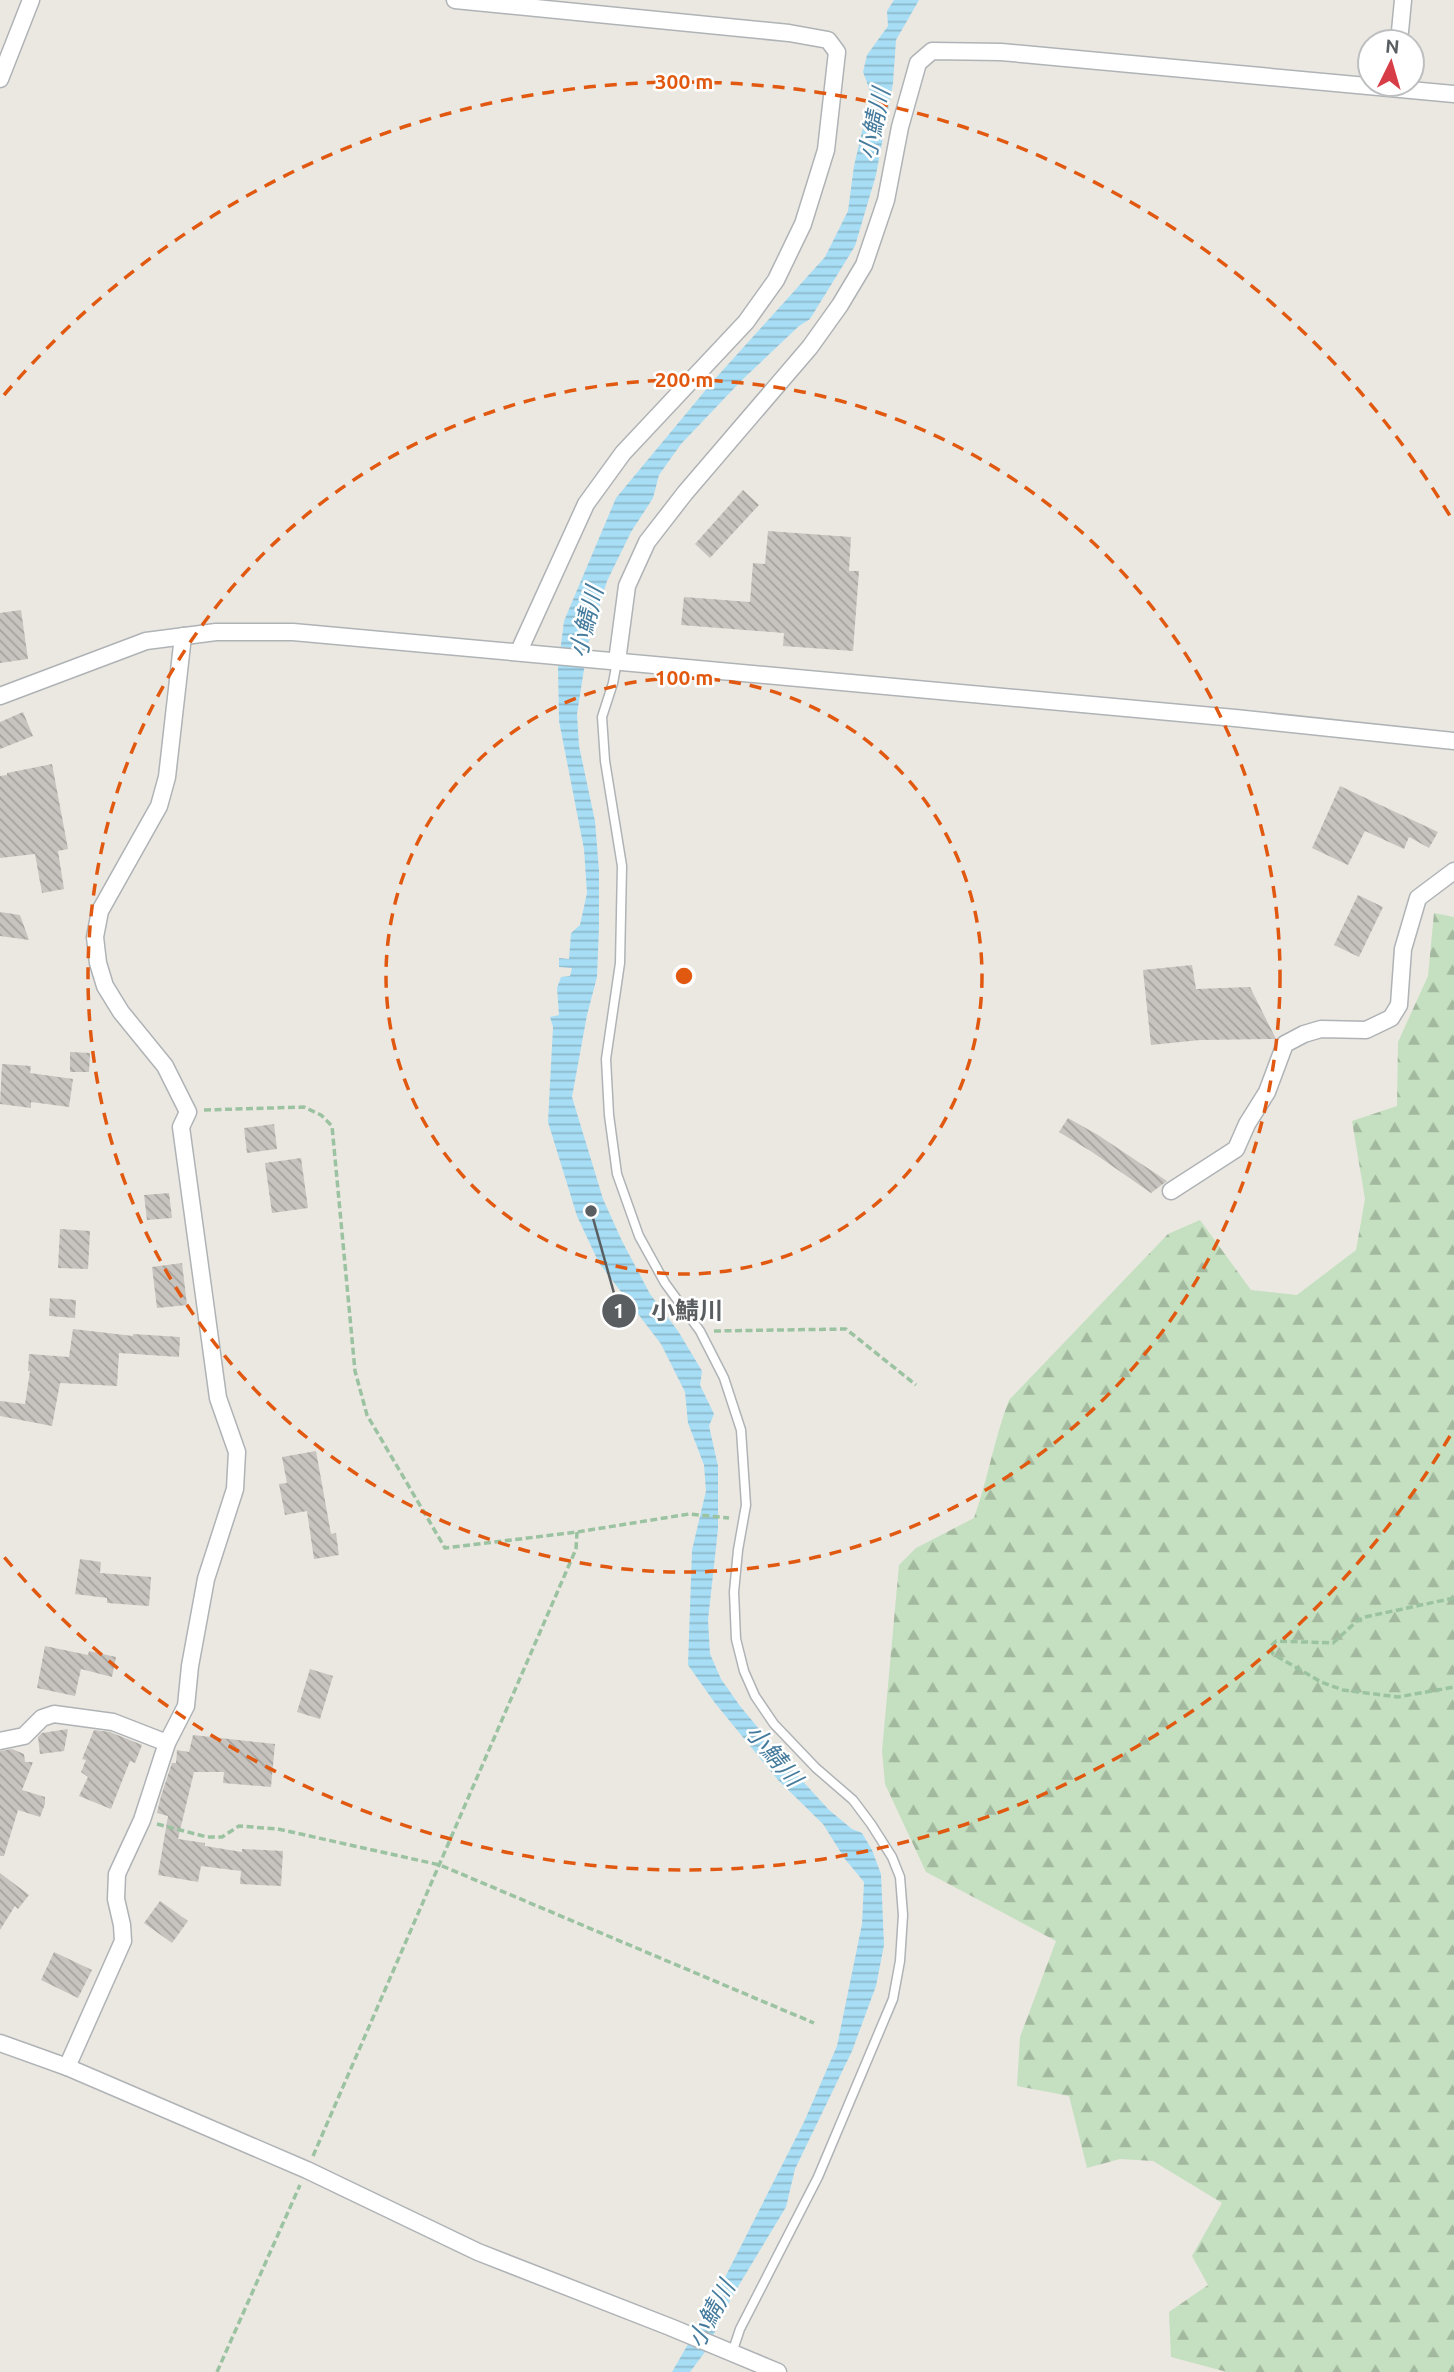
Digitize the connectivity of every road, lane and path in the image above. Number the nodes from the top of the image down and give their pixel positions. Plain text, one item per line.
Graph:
1 (32, 0) edge
2 (455, 0) edge
3 (1403, 0) edge
4 (1400, 28) edge
5 (0, 79) edge
6 (1356, 83) edge
7 (1426, 90) edge
8 (1454, 94) edge
9 (183, 636) junction
10 (519, 652) junction
11 (611, 661) junction
12 (0, 696) edge
13 (1454, 741) edge
14 (1454, 871) edge
15 (188, 1112) junction
16 (1171, 1191) dead end
17 (700, 1331) junction
18 (916, 1385) dead end
19 (741, 1519) junction
20 (577, 1532) junction
21 (1454, 1598) edge
22 (1454, 1687) edge
23 (0, 1741) edge
24 (167, 1744) junction
25 (142, 1820) junction
26 (440, 1865) junction
27 (814, 2023) dead end
28 (0, 2043) edge
29 (67, 2067) junction
30 (307, 2170) junction
31 (728, 2352) junction
32 (217, 2372) edge
33 (778, 2372) edge

1 - 5 street
2 - 10 street
3 - 4 street
6 - 11 street
7 - 8 street
9 - 10 street
9 - 12 street
9 - 15 street
10 - 11 street
11 - 13 street
11 - 17 lane
14 - 16 street
15 - 20 path
15 - 24 street
17 - 18 path
17 - 19 lane
19 - 20 path
19 - 31 lane
20 - 26 path
21 - 22 path
23 - 24 street
24 - 25 street
25 - 26 path
25 - 29 street
26 - 27 path
26 - 30 path
28 - 29 street
29 - 30 street
30 - 31 street
30 - 32 path
31 - 33 street

